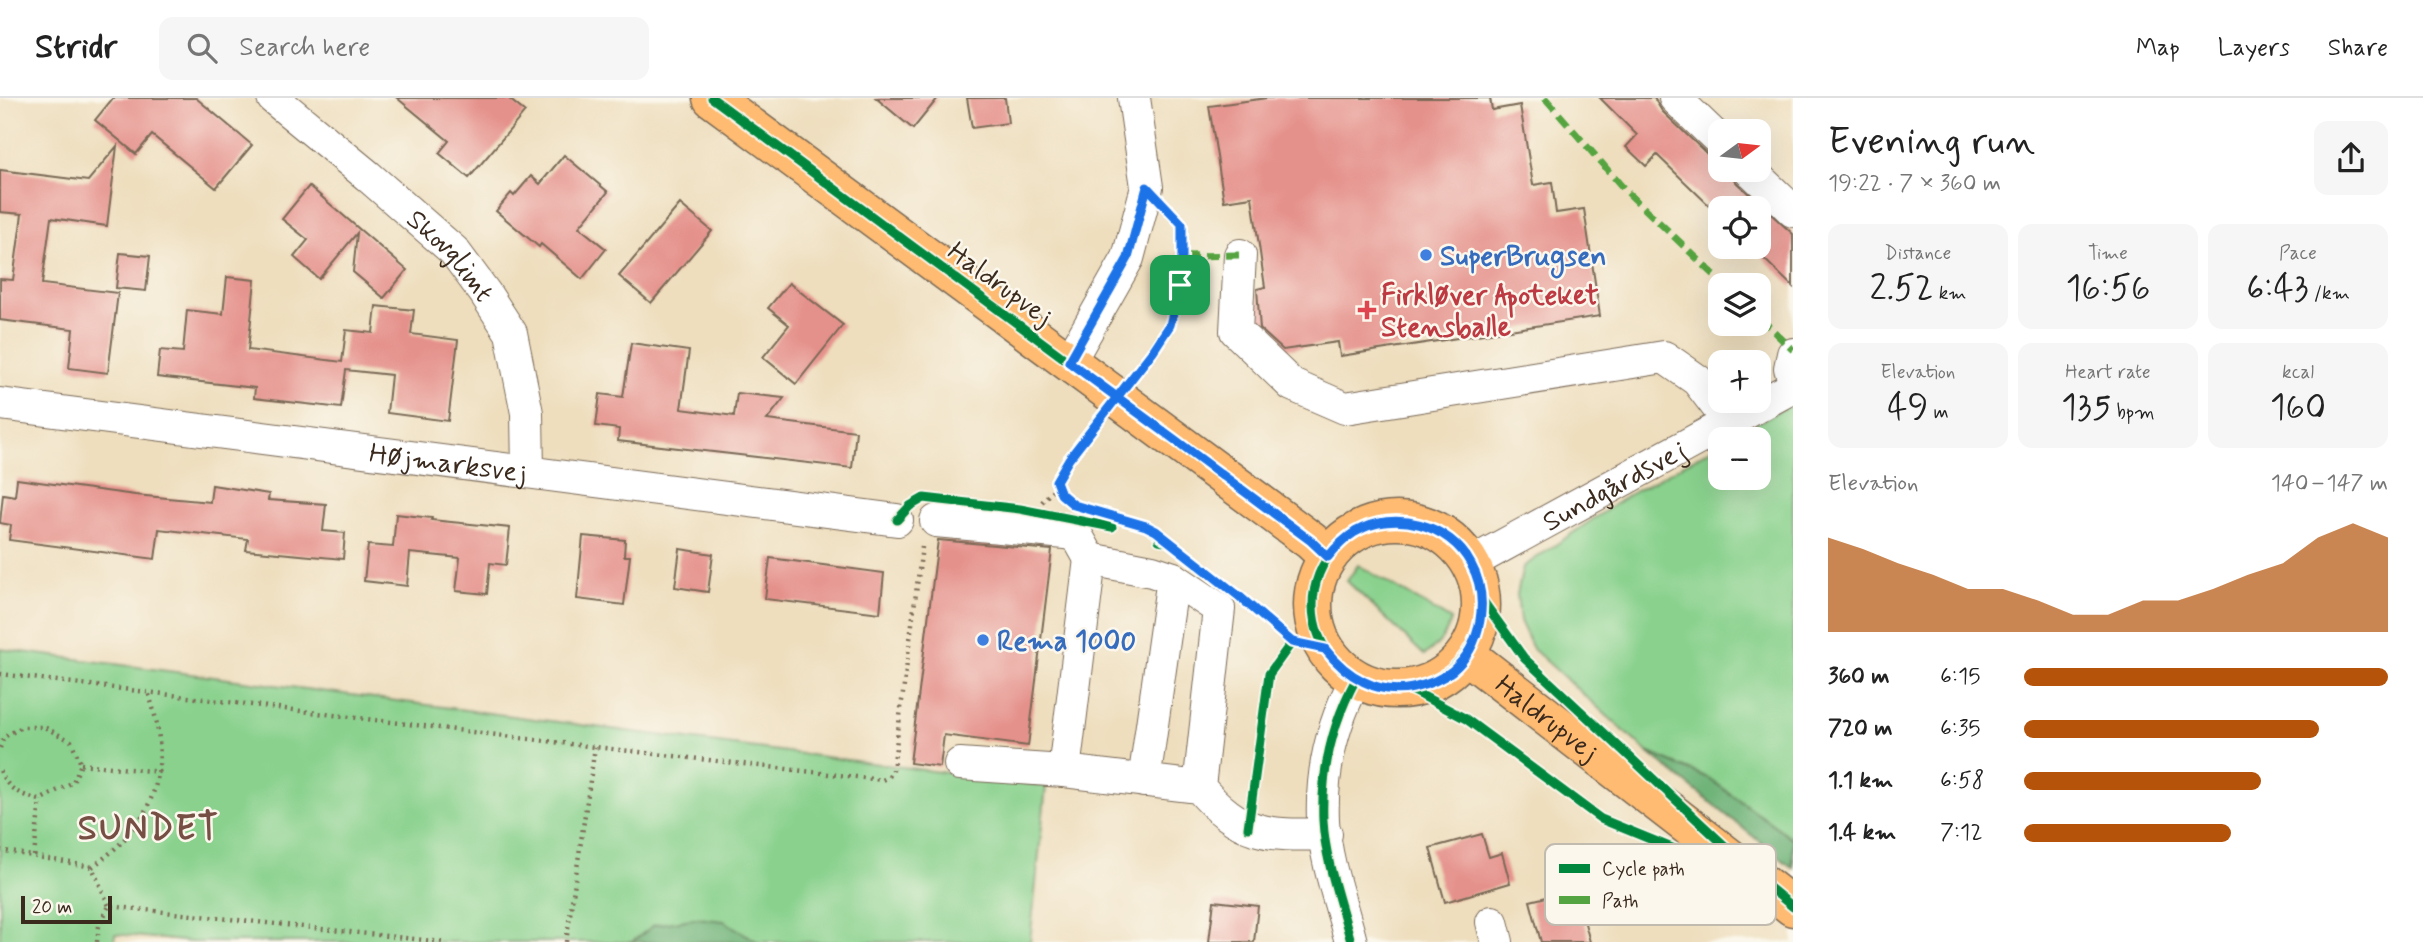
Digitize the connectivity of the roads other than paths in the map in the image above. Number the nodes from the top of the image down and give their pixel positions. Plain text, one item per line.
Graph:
1 (273, 98) edge
2 (712, 98) edge
3 (1134, 98) edge
4 (1675, 98) edge
5 (1708, 130) edge
6 (1763, 182) edge
7 (1793, 211) edge
8 (1240, 255) dead end
9 (1793, 354) edge
10 (1069, 362) junction
11 (1793, 378) edge
12 (1793, 387) edge
13 (0, 404) edge
14 (1729, 422) junction
15 (528, 472) junction
16 (1328, 557) junction
17 (1090, 559) junction
18 (1471, 563) junction
19 (1173, 578) junction
20 (1466, 655) junction
21 (1356, 679) junction
22 (960, 764) dead end
23 (1064, 771) junction
24 (1144, 781) junction
25 (1199, 787) junction
26 (1326, 834) junction
27 (1712, 844) edge
28 (1776, 893) edge
29 (1793, 906) edge
30 (1351, 942) edge

1 - 15 street, Skovglimt
2 - 10 main road, Haldrupvej
3 - 10 street
4 - 5 street
6 - 7 street
8 - 14 street
9 - 11 street
10 - 16 main road, Haldrupvej
12 - 14 street, Sundgårdsvej
13 - 15 street, Højmarksvej
14 - 18 street, Sundgårdsvej
15 - 17 street, Højmarksvej
16 - 18 main road
16 - 21 main road
17 - 19 street
17 - 23 street
18 - 20 main road
19 - 24 street
19 - 25 street
20 - 21 main road
20 - 27 main road, Haldrupvej
21 - 26 street
22 - 23 street
23 - 24 street
24 - 25 street
25 - 26 street
26 - 30 street
28 - 29 main road, Haldrupvej

